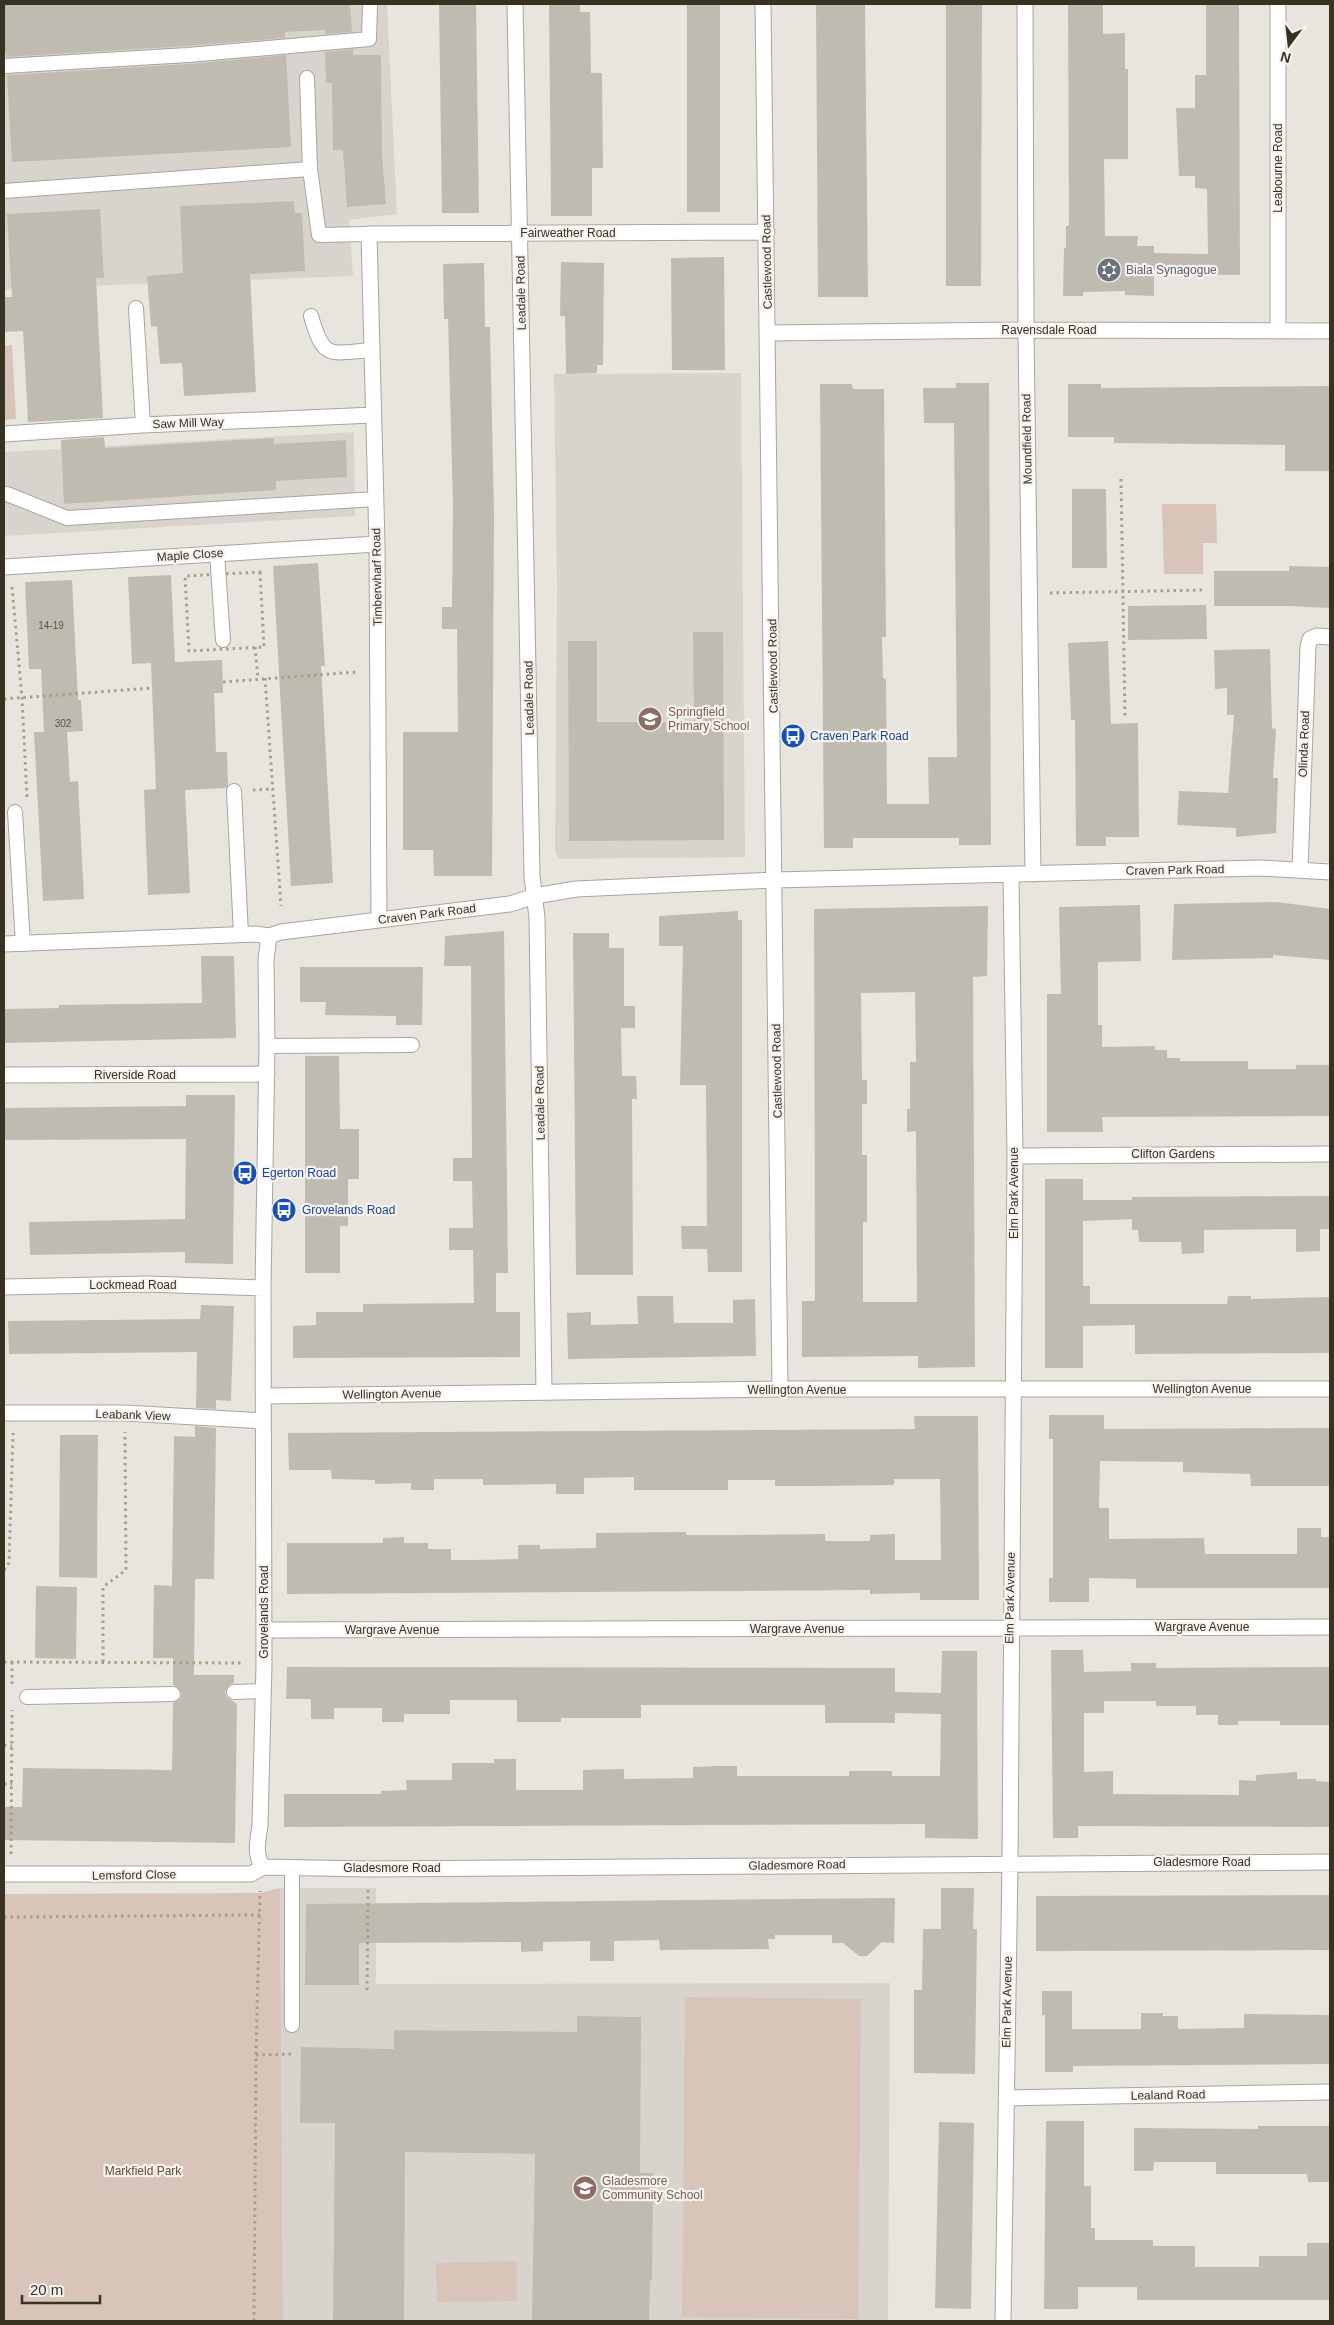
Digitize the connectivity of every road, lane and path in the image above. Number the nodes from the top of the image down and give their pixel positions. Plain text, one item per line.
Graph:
1 (370, 4) edge
2 (515, 4) edge
3 (763, 4) edge
4 (1025, 4) edge
5 (1278, 4) edge
6 (4, 66) edge
7 (308, 78) dead end
8 (310, 169) junction
9 (4, 191) edge
10 (767, 232) junction
11 (369, 234) junction
12 (520, 234) junction
13 (136, 308) dead end
14 (311, 316) dead end
15 (1026, 330) junction
16 (1278, 331) junction
17 (1330, 331) edge
18 (769, 333) junction
19 (372, 350) junction
20 (373, 415) junction
21 (143, 425) junction
22 (4, 434) edge
23 (1122, 479) dead end
24 (7, 494) dead end
25 (376, 499) junction
26 (377, 544) junction
27 (217, 553) junction
28 (4, 567) edge
29 (12, 584) dead end
30 (1204, 590) dead end
31 (1123, 592) junction
32 (1029, 594) junction
33 (1330, 637) edge
34 (223, 640) dead end
35 (255, 647) dead end
36 (378, 670) junction
37 (265, 678) junction
38 (258, 679) junction
39 (223, 682) dead end
40 (152, 688) dead end
41 (22, 698) junction
42 (4, 699) edge
43 (1125, 719) dead end
44 (234, 791) dead end
45 (15, 812) joint
46 (1300, 870) junction
47 (1330, 872) edge
48 (1011, 874) junction
49 (1033, 874) junction
50 (775, 880) junction
51 (535, 896) junction
52 (281, 906) dead end
53 (379, 920) junction
54 (241, 935) junction
55 (269, 936) junction
56 (4, 944) edge
57 (23, 944) junction
58 (412, 1045) dead end
59 (267, 1046) junction
60 (267, 1074) junction
61 (4, 1076) edge
62 (1330, 1154) edge
63 (1015, 1156) junction
64 (4, 1287) edge
65 (263, 1288) junction
66 (1330, 1388) edge
67 (780, 1389) junction
68 (1013, 1389) junction
69 (544, 1392) junction
70 (264, 1396) junction
71 (9, 1413) edge
72 (125, 1413) junction
73 (263, 1421) junction
74 (4, 1570) edge
75 (1330, 1627) edge
76 (1010, 1628) junction
77 (264, 1630) junction
78 (4, 1662) edge
79 (12, 1662) junction
80 (102, 1662) junction
81 (264, 1664) junction
82 (12, 1690) dead end
83 (234, 1692) dead end
84 (263, 1692) junction
85 (173, 1694) dead end
86 (27, 1697) dead end
87 (12, 1708) dead end
88 (4, 1745) edge
89 (12, 1746) junction
90 (4, 1784) edge
91 (12, 1784) junction
92 (1330, 1862) edge
93 (1010, 1863) junction
94 (263, 1867) junction
95 (292, 1869) junction
96 (369, 1869) junction
97 (8, 1874) edge
98 (4, 1917) edge
99 (367, 1990) dead end
100 (292, 2025) dead end
101 (256, 2054) junction
102 (292, 2054) dead end
103 (1330, 2092) edge
104 (1006, 2098) junction
105 (254, 2321) edge
106 (1003, 2321) edge

1 - 6 lane
2 - 12 street, Leadale Road
3 - 10 street, Castlewood Road
4 - 15 street, Moundfield Road
5 - 16 street, Leabourne Road
7 - 8 lane
8 - 9 lane
8 - 11 lane
10 - 12 street, Fairweather Road
10 - 18 street, Castlewood Road
11 - 12 street, Fairweather Road
11 - 19 street, Timberwharf Road
12 - 51 street, Leadale Road
13 - 21 lane
14 - 19 lane
15 - 16 street, Ravensdale Road
15 - 18 street, Ravensdale Road
15 - 32 street, Moundfield Road
16 - 17 street, Ravensdale Road
18 - 50 street, Castlewood Road
19 - 20 street, Timberwharf Road
20 - 21 street, Saw Mill Way
20 - 25 street, Timberwharf Road
21 - 22 street, Saw Mill Way
23 - 31 path
24 - 25 lane
25 - 26 street, Timberwharf Road
26 - 27 street, Maple Close
26 - 36 street, Timberwharf Road
27 - 28 street, Maple Close
27 - 34 lane
29 - 41 path
30 - 31 path
31 - 32 path
31 - 43 path
32 - 49 street, Moundfield Road
33 - 46 street, Olinda Road
35 - 38 path
36 - 37 path
36 - 53 street, Timberwharf Road
37 - 38 path
37 - 52 path
38 - 39 path
40 - 41 path
41 - 42 path
41 - 45 path
44 - 54 lane
45 - 57 lane
46 - 47 street, Craven Park Road
46 - 49 street, Craven Park Road
48 - 49 street, Craven Park Road
48 - 50 street, Craven Park Road
48 - 63 street, Elm Park Avenue
50 - 51 street, Craven Park Road
50 - 67 street, Castlewood Road
51 - 53 street, Craven Park Road
51 - 69 street, Leadale Road
53 - 55 street, Craven Park Road
54 - 55 street, Craven Park Road
54 - 57 street, Craven Park Road
55 - 59 street, Grovelands Road
56 - 57 street, Craven Park Road
58 - 59 lane
59 - 60 street, Grovelands Road
60 - 61 street, Riverside Road
60 - 65 street, Grovelands Road
62 - 63 street, Clifton Gardens
63 - 68 street, Elm Park Avenue
64 - 65 street, Lockmead Road
65 - 70 street, Grovelands Road
66 - 68 street, Wellington Avenue
67 - 68 street, Wellington Avenue
67 - 69 street, Wellington Avenue
68 - 76 street, Elm Park Avenue
69 - 70 street, Wellington Avenue
70 - 73 street, Grovelands Road
71 - 72 street, Leabank View
71 - 74 path
72 - 73 street, Leabank View
72 - 80 path
73 - 77 street, Grovelands Road
75 - 76 street, Wargrave Avenue
76 - 77 street, Wargrave Avenue
76 - 93 street, Elm Park Avenue
77 - 81 street, Grovelands Road
78 - 79 path
79 - 80 path
79 - 82 path
80 - 81 path
81 - 84 street, Grovelands Road
83 - 84 lane
84 - 94 street, Grovelands Road
85 - 86 lane
87 - 89 path
88 - 89 path
89 - 91 path
90 - 91 path
91 - 97 path
92 - 93 street, Gladesmore Road
93 - 96 street, Gladesmore Road
93 - 104 street, Elm Park Avenue
94 - 95 street, Gladesmore Road
94 - 97 street, Lemsford Close
95 - 96 street, Gladesmore Road
95 - 100 lane
96 - 99 path
98 - 101 path
101 - 102 path
101 - 105 path
103 - 104 street, Lealand Road
104 - 106 street, Elm Park Avenue

